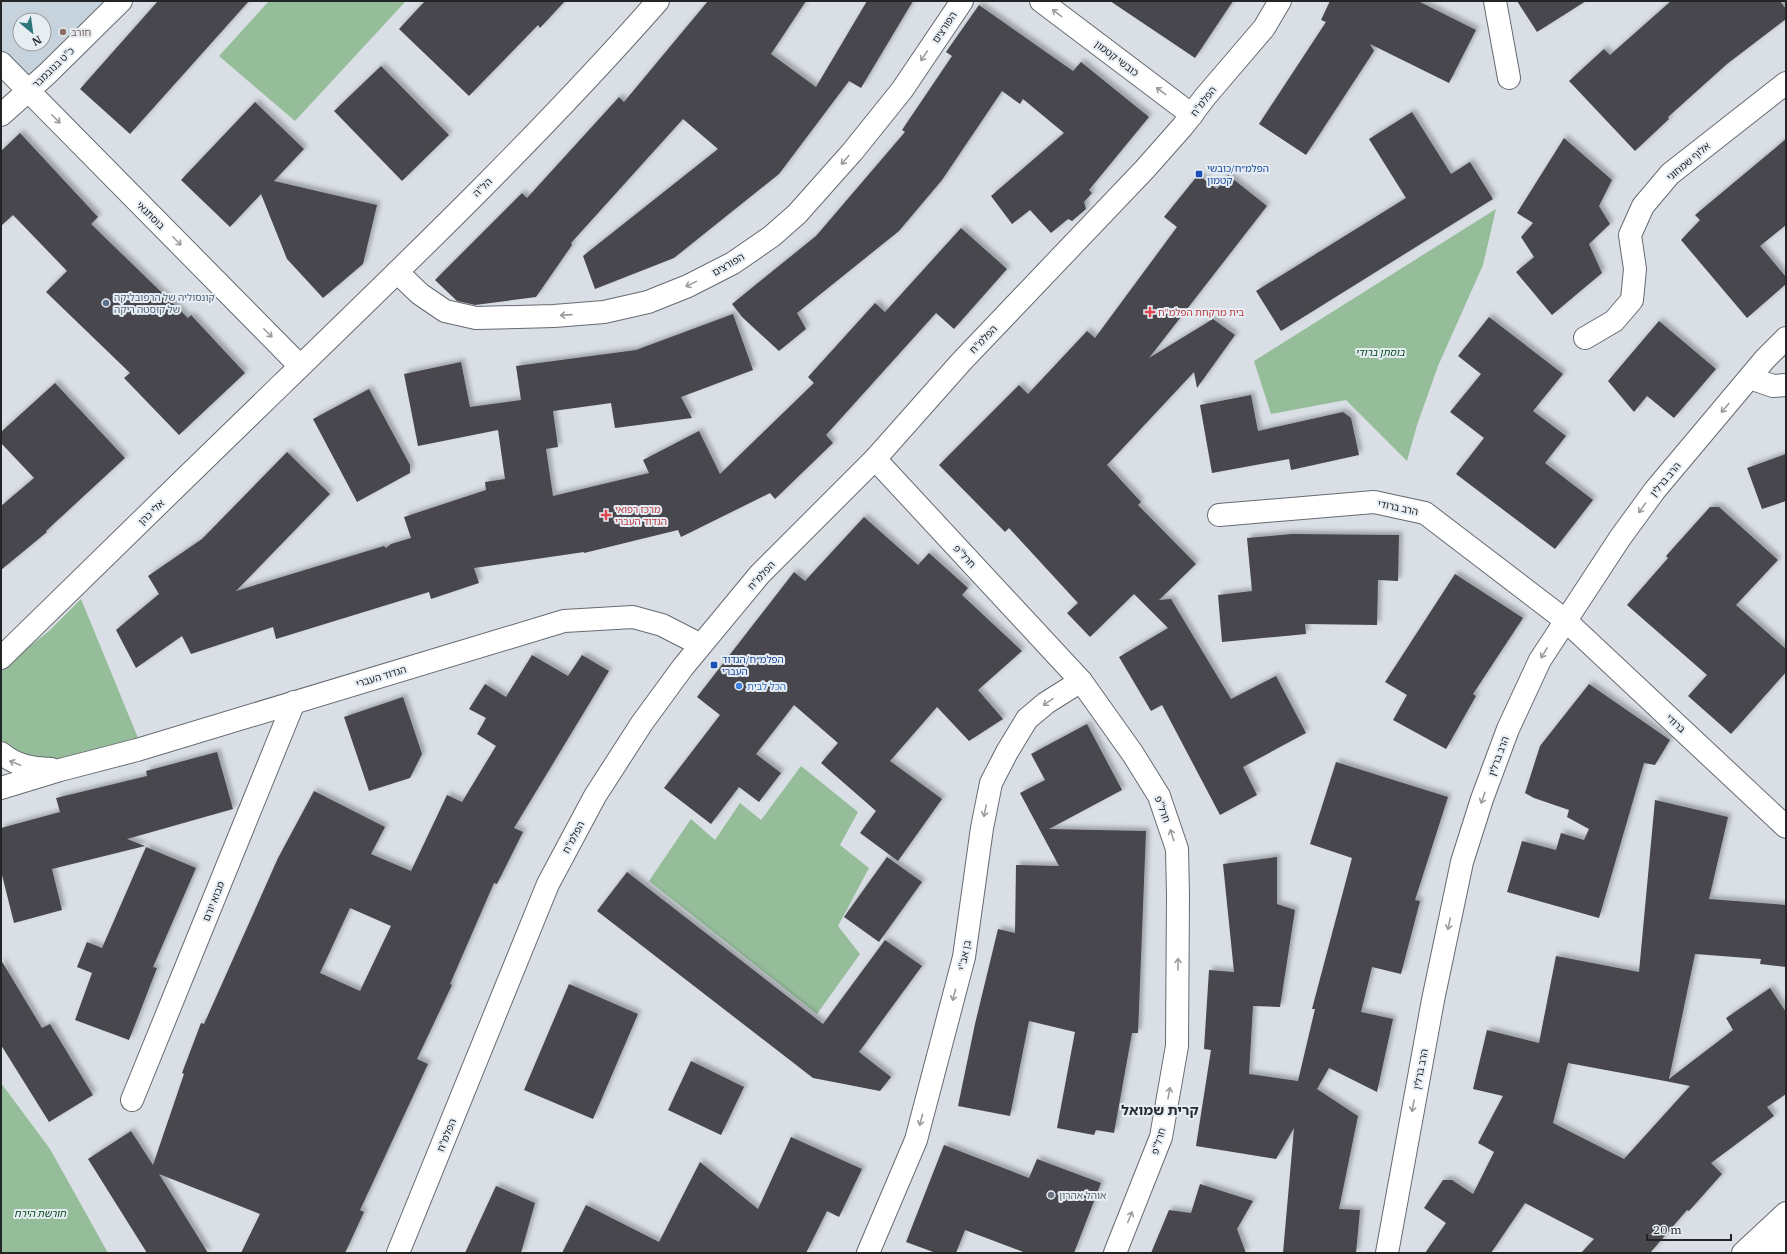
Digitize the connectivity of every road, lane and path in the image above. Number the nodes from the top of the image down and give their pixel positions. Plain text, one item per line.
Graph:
1 (121, 1) edge
2 (658, 1) edge
3 (962, 1) edge
4 (1041, 1) edge
5 (1280, 1) edge
6 (1495, 1) edge
7 (1, 63) edge
8 (1509, 78) dead end
9 (1786, 83) edge
10 (28, 91) junction
11 (1, 115) edge
12 (1192, 115) junction
13 (397, 272) junction
14 (1585, 338) dead end
15 (1786, 338) edge
16 (300, 366) junction
17 (1750, 378) junction
18 (1786, 385) edge
19 (875, 459) junction
20 (1219, 514) dead end
21 (1565, 620) junction
22 (701, 645) junction
23 (1, 658) edge
24 (1081, 681) junction
25 (294, 702) junction
26 (1, 753) edge
27 (60, 770) junction
28 (1, 788) edge
29 (1786, 827) edge
30 (132, 1100) dead end
31 (1786, 1213) edge
32 (1786, 1240) edge
33 (398, 1253) edge
34 (868, 1253) edge
35 (1115, 1253) edge
36 (1387, 1253) edge
37 (1743, 1253) edge
38 (1767, 1253) edge

1 - 10 street, כ"ט בנובמבר
2 - 13 street, הל"ה
3 -> 13 street, הפורצים
12 -> 4 street, כובשי קטמון
5 - 12 street, הפלמ"ח
6 - 8 street
7 - 10 street, בוסתנאי
9 - 14 street, אלוף שמחוני
10 - 11 street, כ"ט בנובמבר
10 -> 16 street, בוסתנאי
12 - 19 street, הפלמ"ח
13 - 16 street, הל"ה
15 - 17 street, הרב ברלין
16 - 23 street, אלי כהן
17 - 18 street
17 -> 21 street, הרב ברלין
19 - 22 street, הפלמ"ח
19 - 24 street, חרל"פ
20 - 21 street, הרב ברודי
21 - 29 street, ברודי
21 -> 36 street, הרב ברלין
22 - 25 street, הגדוד העברי
22 - 33 street, הפלמ"ח
24 -> 34 street, בן אב"י
35 -> 24 street, חרל"פ
25 - 27 street, הגדוד העברי
25 - 30 street, מבוא יורם
27 -> 26 street, הגדוד העברי
27 - 28 street, הגדוד העברי
31 - 37 street
32 - 38 street

